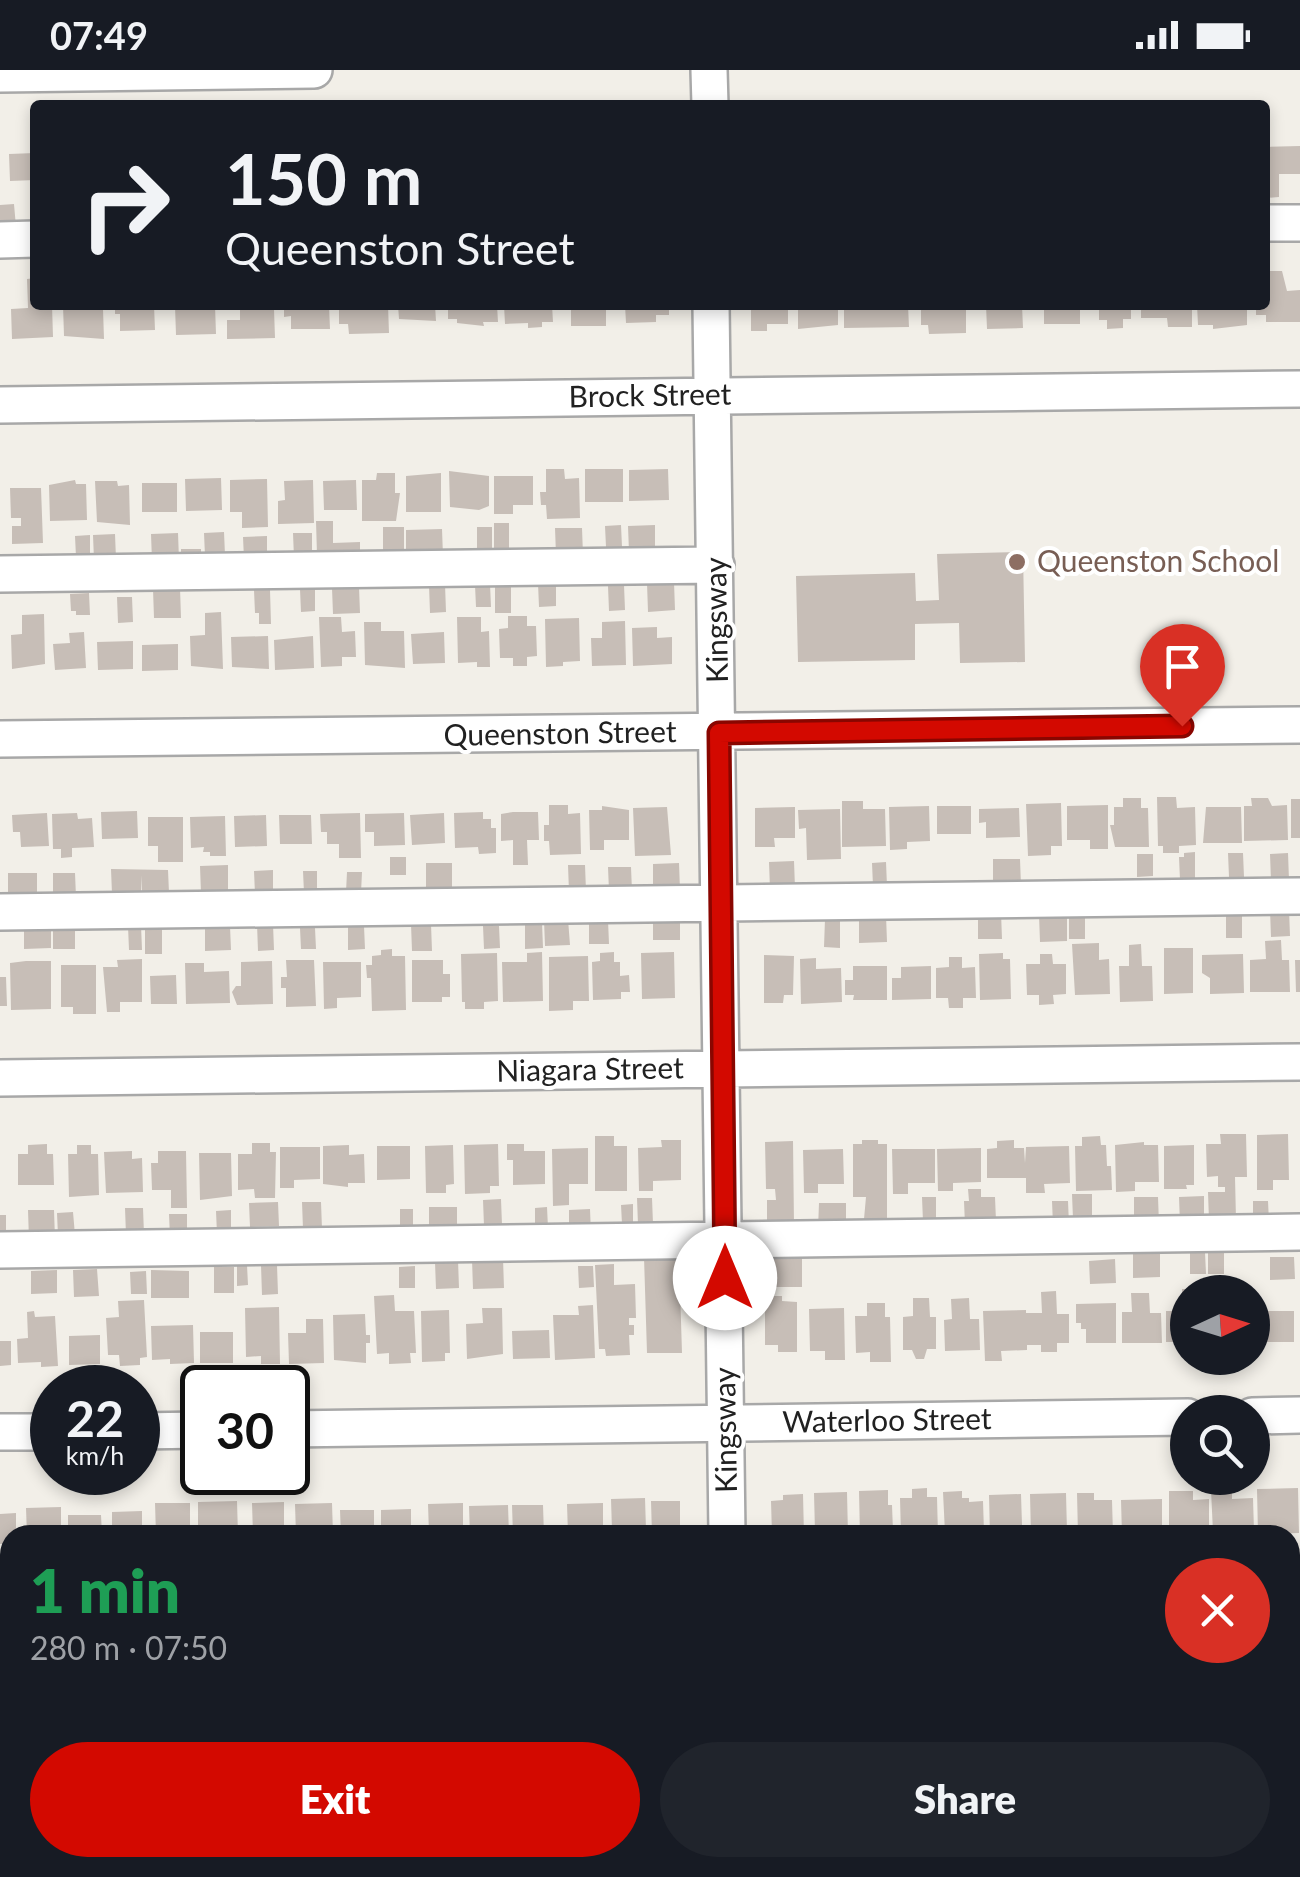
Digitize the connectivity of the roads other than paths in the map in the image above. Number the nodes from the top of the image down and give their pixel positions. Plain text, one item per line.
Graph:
1 (314, 70) edge
2 (709, 70) edge
3 (0, 74) edge
4 (710, 100) edge
5 (1300, 223) edge
6 (1270, 224) edge
7 (30, 239) edge
8 (0, 240) edge
9 (712, 310) edge
10 (1300, 389) edge
11 (712, 396) junction
12 (0, 404) edge
13 (716, 565) junction
14 (0, 574) edge
15 (1300, 725) edge
16 (719, 733) junction
17 (0, 740) edge
18 (1300, 896) edge
19 (721, 902) junction
20 (0, 912) edge
21 (1300, 1062) edge
22 (724, 1068) junction
23 (0, 1078) edge
24 (1300, 1232) edge
25 (724, 1241) junction
26 (0, 1250) edge
27 (1270, 1416) edge
28 (1300, 1416) edge
29 (1170, 1417) edge
30 (726, 1424) junction
31 (310, 1429) edge
32 (0, 1432) edge
33 (30, 1432) edge
34 (728, 1525) edge

1 - 3 street
2 - 4 street
5 - 6 street
7 - 8 street
9 - 11 street, Kingsway
10 - 11 street, Brock Street
11 - 12 street, Brock Street
11 - 13 street, Kingsway
13 - 14 street
13 - 16 street, Kingsway
15 - 16 street, Queenston Street
16 - 17 street, Queenston Street
16 - 19 street, Kingsway
18 - 19 street
19 - 20 street
19 - 22 street, Kingsway
21 - 22 street, Niagara Street
22 - 23 street, Niagara Street
22 - 25 street, Kingsway
24 - 25 street
25 - 26 street
25 - 30 street, Kingsway
27 - 28 street
29 - 30 street, Waterloo Street
30 - 31 street, Waterloo Street
30 - 34 street, Kingsway
32 - 33 street

